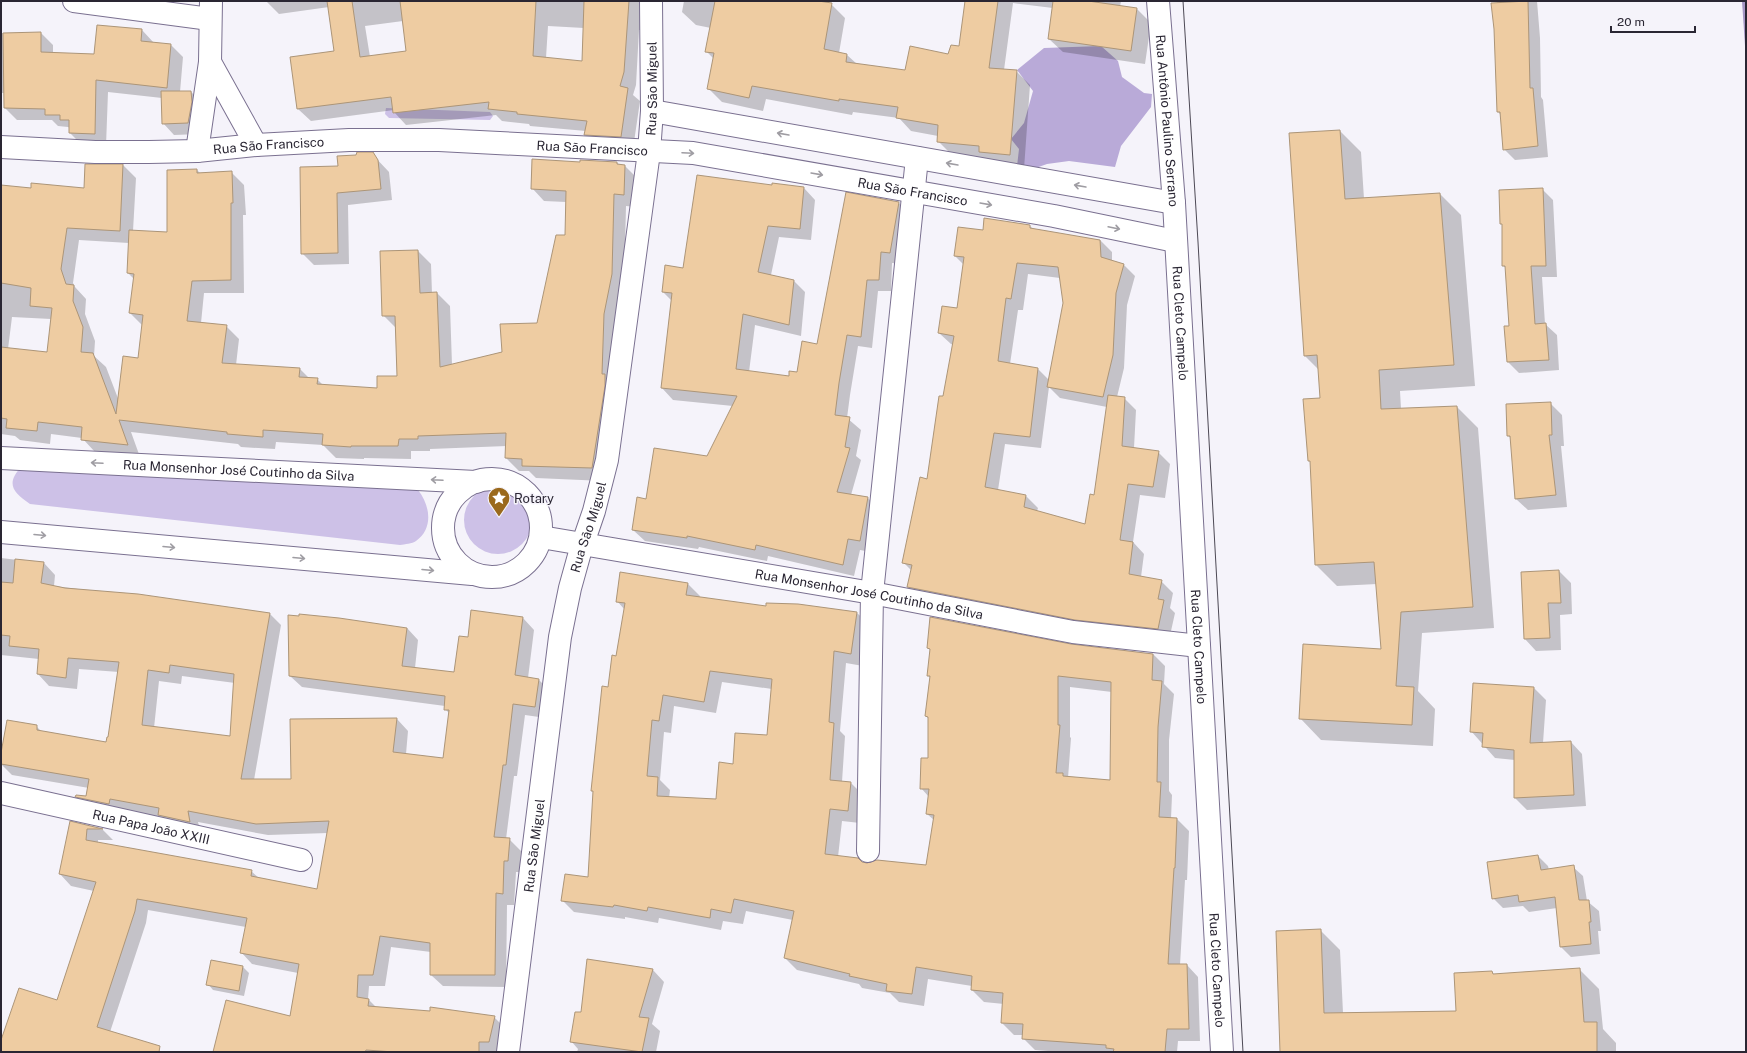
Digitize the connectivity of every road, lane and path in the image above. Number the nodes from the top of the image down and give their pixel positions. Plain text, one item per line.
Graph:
1 (74, 1) edge
2 (651, 1) edge
3 (1158, 1) edge
4 (211, 10) edge
5 (210, 62) junction
6 (652, 110) junction
7 (256, 145) junction
8 (1, 147) edge
9 (196, 151) junction
10 (649, 152) junction
11 (917, 158) junction
12 (913, 191) junction
13 (1174, 203) junction
14 (1176, 241) junction
15 (1, 458) edge
16 (476, 482) junction
17 (1, 532) edge
18 (541, 537) junction
19 (583, 544) junction
20 (472, 574) junction
21 (872, 592) junction
22 (1199, 646) junction
23 (1, 793) edge
24 (868, 851) dead end
25 (301, 860) dead end
26 (508, 1052) edge
27 (1222, 1052) edge

1 - 4 street
2 - 6 street, Rua São Miguel
3 - 13 street, Rua Antônio Paulino Serrano
4 - 5 street
5 - 7 street
5 - 9 street
6 - 10 street, Rua São Miguel
11 -> 6 street
7 - 9 street, Rua São Francisco
7 - 10 street, Rua São Francisco
8 - 9 street, Rua São Francisco
10 -> 12 street, Rua São Francisco
10 - 19 street, Rua São Miguel
11 - 12 street
13 -> 11 street
12 -> 14 street, Rua São Francisco
12 - 21 street
13 - 14 street, Rua Antônio Paulino Serrano
14 - 22 street, Rua Cleto Campelo
16 -> 15 street, Rua Monsenhor José Coutinho da Silva
16 - 18 street
16 - 20 street
17 -> 20 street
18 - 19 street, Rua Monsenhor José Coutinho da Silva
18 - 20 street
19 - 21 street, Rua Monsenhor José Coutinho da Silva
19 - 26 street, Rua São Miguel
21 - 22 street, Rua Monsenhor José Coutinho da Silva
21 - 24 street
22 - 27 street, Rua Cleto Campelo
23 - 25 street, Rua Papa João XXIII

